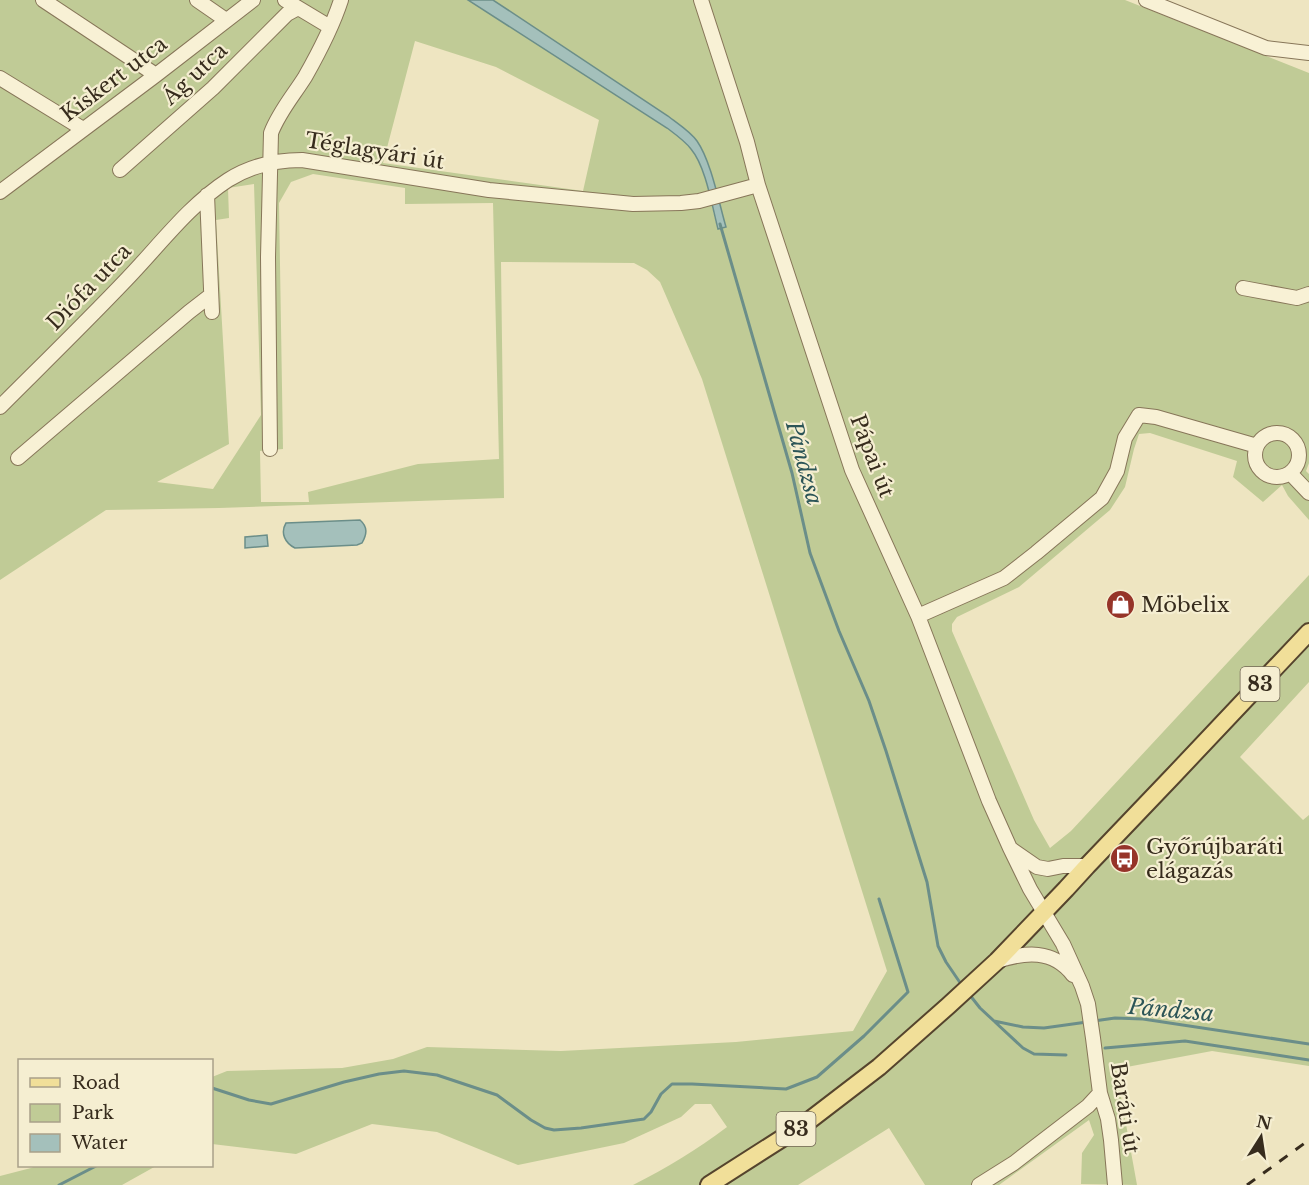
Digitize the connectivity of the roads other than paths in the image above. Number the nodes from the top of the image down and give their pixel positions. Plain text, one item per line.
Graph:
1 (43, 0) edge
2 (197, 0) edge
3 (253, 0) edge
4 (285, 0) edge
5 (341, 0) edge
6 (701, 0) edge
7 (1146, 0) edge
8 (298, 8) junction
9 (226, 20) junction
10 (330, 27) junction
11 (1309, 53) edge
12 (156, 75) junction
13 (0, 78) edge
14 (83, 129) junction
15 (269, 162) junction
16 (120, 170) dead end
17 (3, 185) edge
18 (758, 185) junction
19 (207, 195) junction
20 (1243, 288) dead end
21 (1309, 294) edge
22 (211, 295) junction
23 (212, 312) dead end
24 (0, 407) edge
25 (1303, 441) edge
26 (1257, 446) junction
27 (270, 449) dead end
28 (18, 458) dead end
29 (1290, 473) junction
30 (1309, 493) edge
31 (918, 616) junction
32 (1309, 632) edge
33 (1010, 849) junction
34 (1087, 866) junction
35 (1045, 911) junction
36 (993, 964) junction
37 (1082, 986) junction
38 (1100, 1094) junction
39 (709, 1185) edge
40 (979, 1185) edge
41 (1115, 1185) edge

1 - 12 street
2 - 9 street
3 - 9 street, Kiskert utca
4 - 8 street
5 - 10 street
6 - 18 street, Pápai út
7 - 11 street
8 - 10 street
8 - 16 street, Ág utca
9 - 12 street, Kiskert utca
10 - 15 street
12 - 14 street, Kiskert utca
13 - 14 street
14 - 17 street, Kiskert utca
15 - 18 street, Téglagyári út
15 - 19 street, Téglagyári út
15 - 27 street
18 - 31 street, Pápai út
19 - 22 street
19 - 24 street, Diófa utca
20 - 21 street
22 - 23 street
22 - 28 street
25 - 26 street
25 - 29 street
26 - 29 street
26 - 31 street
29 - 30 street
31 - 33 street, Pápai út
32 - 34 main road, 83
33 - 34 street
33 - 35 street, Pápai út
34 - 35 main road, 83
35 - 36 main road, 83
35 - 37 street, Pápai út
36 - 37 street
36 - 39 main road, 83
37 - 38 street, Baráti út
38 - 40 street
38 - 41 street, Baráti út

